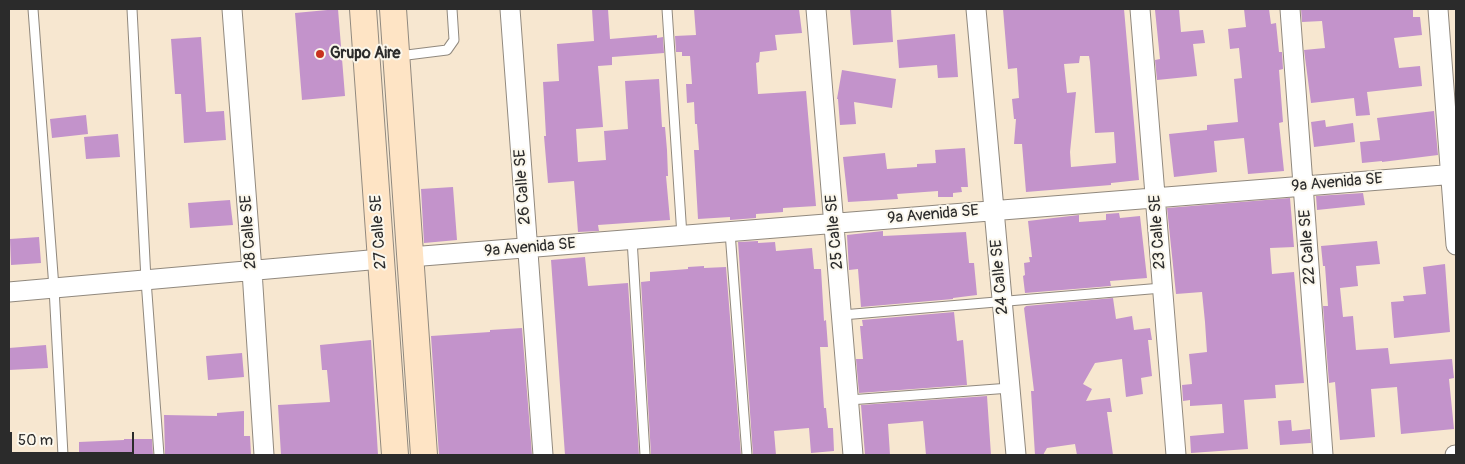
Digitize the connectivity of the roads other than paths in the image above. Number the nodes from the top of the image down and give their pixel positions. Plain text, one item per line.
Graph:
1 (33, 9) edge
2 (132, 9) edge
3 (232, 9) edge
4 (363, 9) edge
5 (394, 9) edge
6 (452, 9) edge
7 (510, 9) edge
8 (667, 9) edge
9 (816, 9) edge
10 (976, 9) edge
11 (1140, 9) edge
12 (1290, 9) edge
13 (1438, 9) edge
14 (397, 56) junction
15 (1453, 174) edge
16 (1303, 186) junction
17 (1156, 198) junction
18 (994, 210) junction
19 (835, 223) junction
20 (730, 232) junction
21 (682, 236) junction
22 (632, 239) junction
23 (1456, 245) edge
24 (528, 248) junction
25 (410, 257) junction
26 (381, 259) junction
27 (252, 270) junction
28 (146, 280) junction
29 (54, 288) junction
30 (1162, 288) junction
31 (9, 292) edge
32 (1002, 302) junction
33 (842, 315) junction
34 (1010, 388) junction
35 (849, 400) junction
36 (63, 455) edge
37 (159, 455) edge
38 (264, 455) edge
39 (395, 455) edge
40 (424, 455) edge
41 (543, 455) edge
42 (645, 455) edge
43 (747, 455) edge
44 (853, 455) edge
45 (1016, 455) edge
46 (1176, 455) edge
47 (1324, 455) edge

1 - 29 lane
2 - 28 lane
3 - 27 street, 28 Calle SE
4 - 26 main road, 27 Calle SE
5 - 14 main road, 27 Calle SE
6 - 14 lane
7 - 24 street, 26 Calle SE
8 - 21 lane
9 - 19 street, 25 Calle SE
10 - 18 street, 24 Calle SE
11 - 17 street, 23 Calle SE
12 - 16 street, 22 Calle SE
13 - 15 street
14 - 25 main road, 27 Calle SE
15 - 16 street, 9a Avenida SE
15 - 23 street
16 - 17 street, 9a Avenida SE
16 - 47 street, 22 Calle SE
17 - 18 street, 9a Avenida SE
17 - 30 street, 23 Calle SE
18 - 19 street, 9a Avenida SE
18 - 32 street, 24 Calle SE
19 - 20 street, 9a Avenida SE
19 - 33 street, 25 Calle SE
20 - 21 street, 9a Avenida SE
20 - 43 lane
21 - 22 street, 9a Avenida SE
22 - 24 street, 9a Avenida SE
22 - 42 lane
24 - 25 street, 9a Avenida SE
24 - 41 street, 26 Calle SE
25 - 40 main road, 27 Calle SE
26 - 27 street
26 - 39 main road, 27 Calle SE
27 - 28 street
27 - 38 street, 28 Calle SE
28 - 29 street
28 - 37 lane
29 - 31 street
29 - 36 lane
30 - 32 lane
30 - 46 street, 23 Calle SE
32 - 33 lane
32 - 34 street, 24 Calle SE
33 - 35 street, 25 Calle SE
34 - 35 lane
34 - 45 street, 24 Calle SE
35 - 44 street, 25 Calle SE

